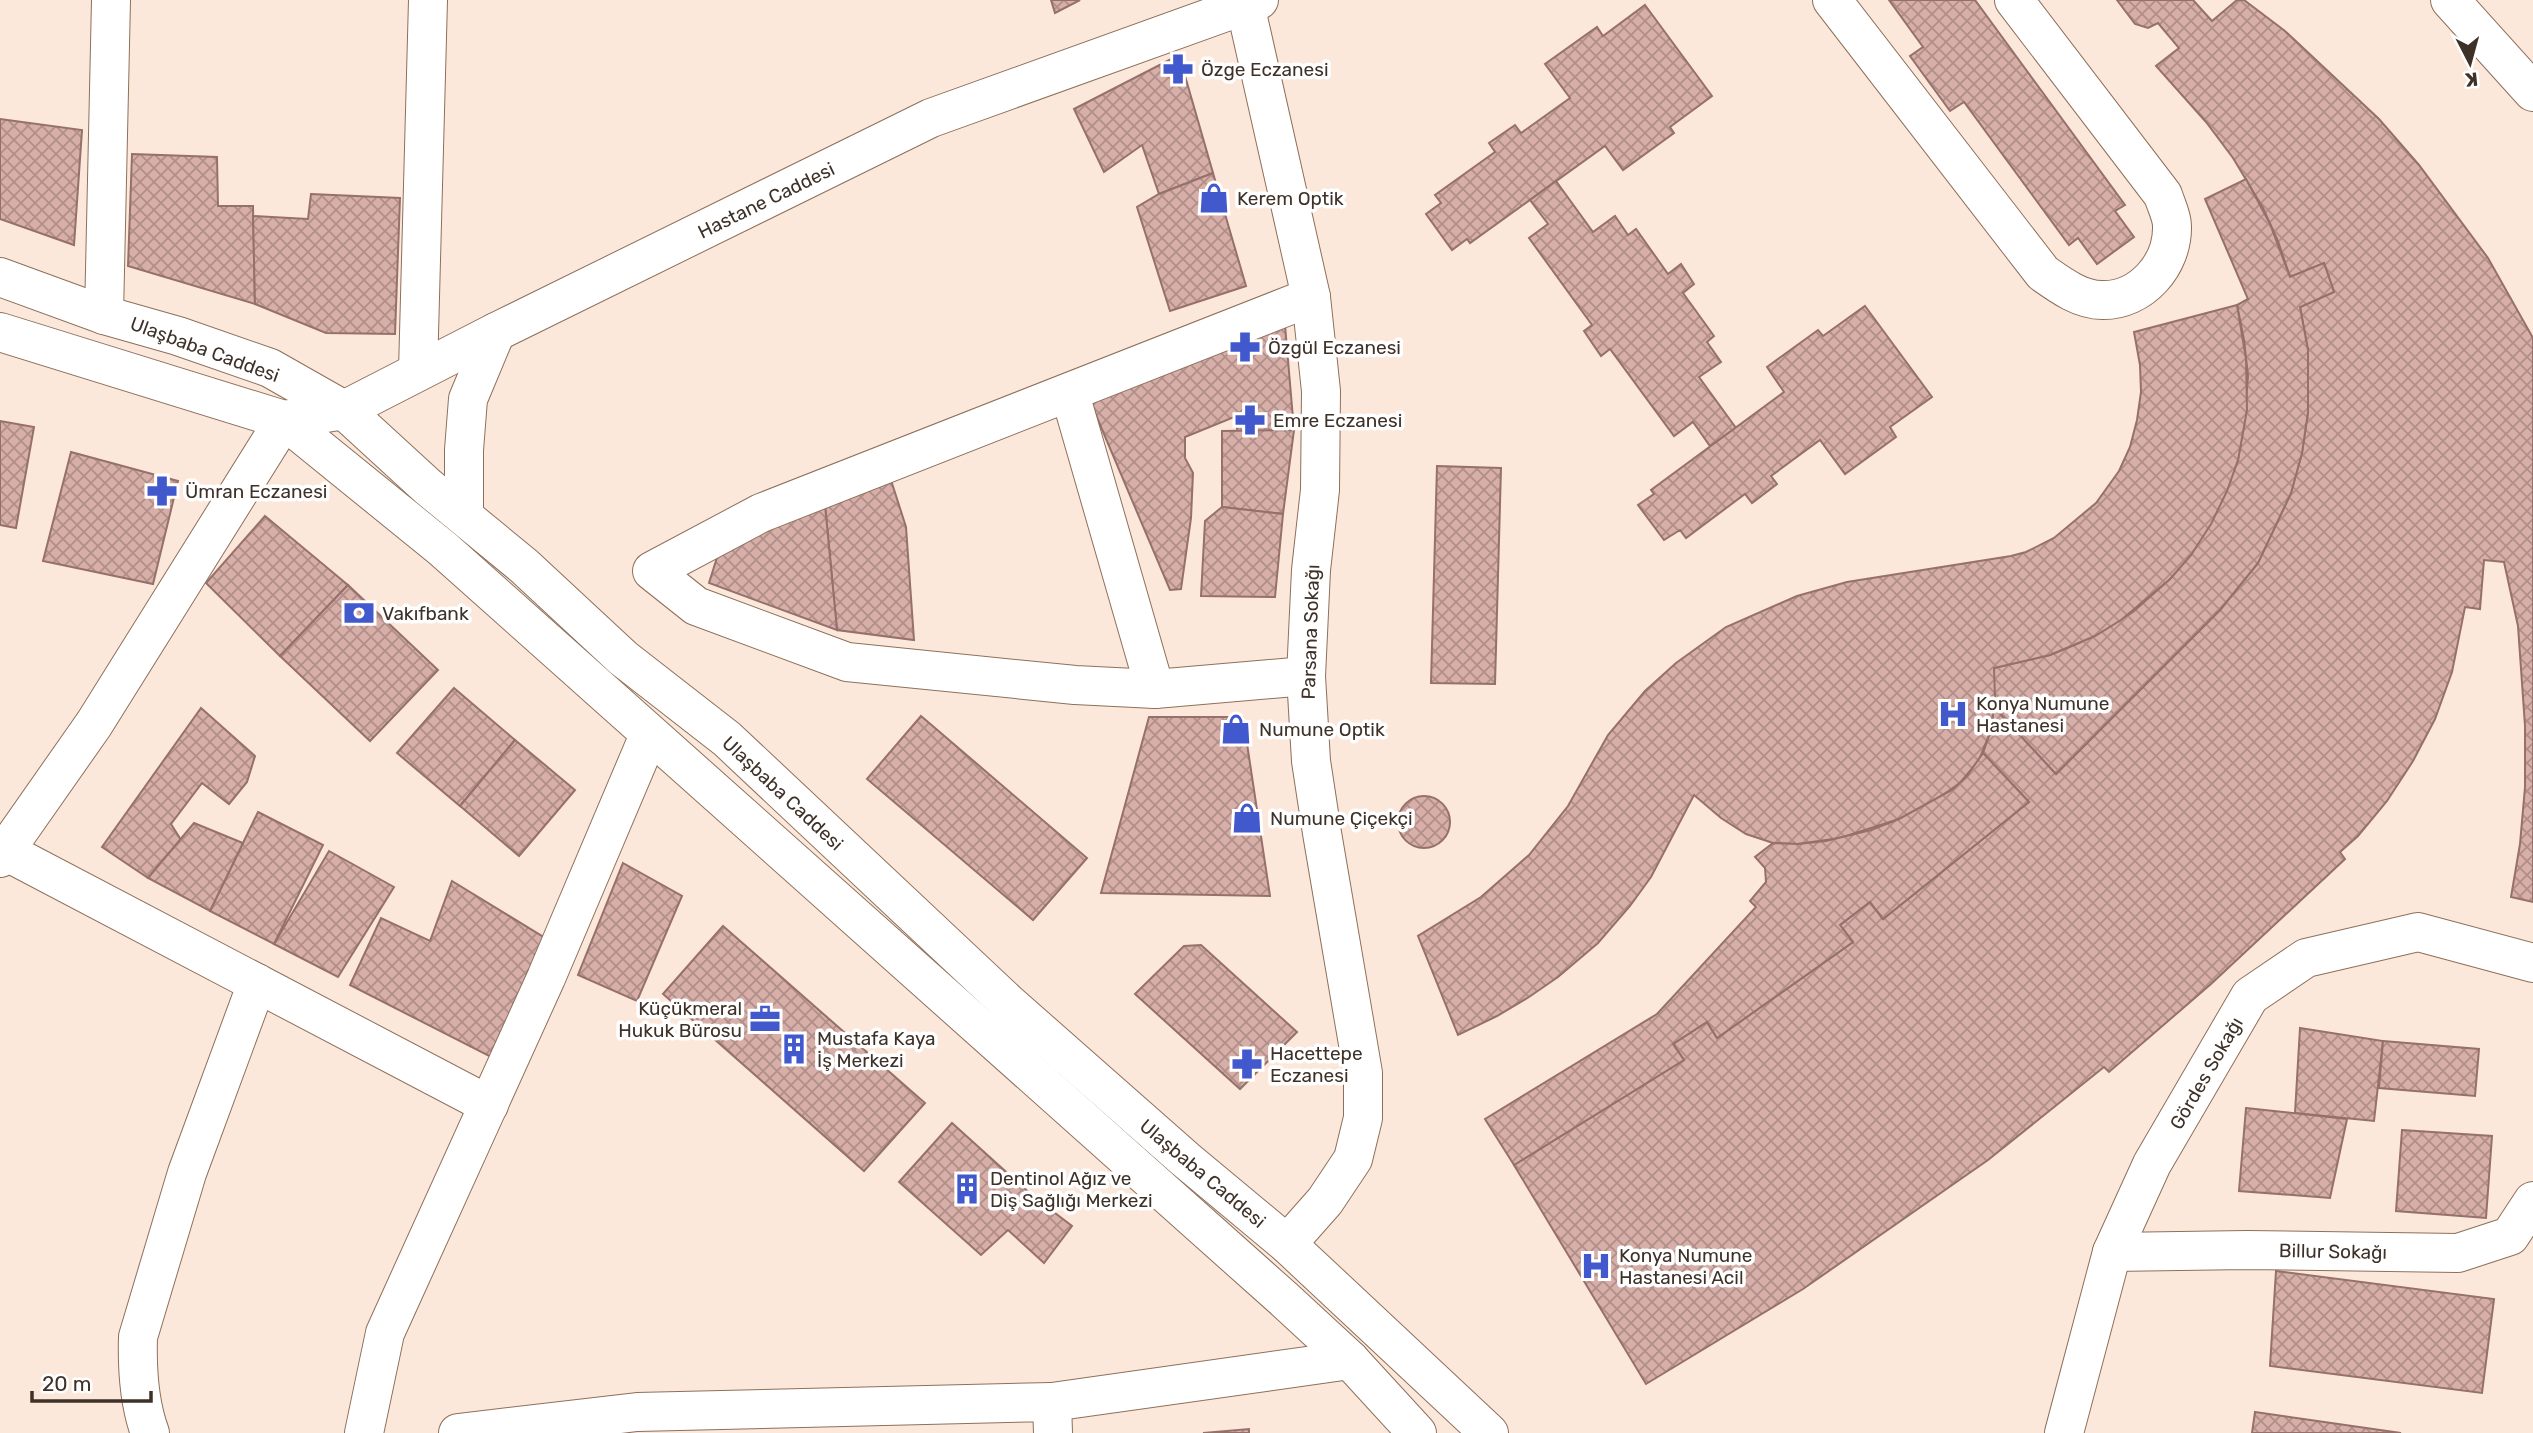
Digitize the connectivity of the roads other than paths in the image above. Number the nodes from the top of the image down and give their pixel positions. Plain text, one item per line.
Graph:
1 (111, 0) edge
2 (428, 0) edge
3 (1832, 0) edge
4 (2014, 0) edge
5 (2450, 0) edge
6 (1249, 1) edge
7 (2533, 92) edge
8 (0, 277) edge
9 (1311, 297) junction
10 (104, 315) junction
11 (0, 332) edge
12 (496, 332) junction
13 (418, 371) junction
14 (1070, 394) junction
15 (344, 410) junction
16 (284, 420) junction
17 (464, 516) junction
18 (1306, 676) junction
19 (1155, 689) junction
20 (649, 735) junction
21 (2, 854) edge
22 (2533, 962) edge
23 (257, 983) junction
24 (489, 1105) junction
25 (2533, 1201) edge
26 (1287, 1244) junction
27 (2112, 1252) junction
28 (1350, 1360) junction
29 (1053, 1418) edge
30 (150, 1433) edge
31 (364, 1433) edge
32 (458, 1433) edge
33 (1417, 1433) edge
34 (1489, 1433) edge
35 (2064, 1433) edge

1 - 10 street
2 - 13 street
3 - 4 street
5 - 7 street
6 - 9 street, Parsana Sokağı
6 - 12 street, Hastane Caddesi
8 - 10 street, Ulaşbaba Caddesi
9 - 14 street
9 - 18 street, Parsana Sokağı
10 - 15 street, Ulaşbaba Caddesi
11 - 16 street, Ulaşbaba Caddesi
12 - 13 street, Hastane Caddesi
12 - 17 street
13 - 15 street, Hastane Caddesi
14 - 19 street
14 - 19 street
15 - 16 street, Hastane Caddesi
15 - 17 street, Ulaşbaba Caddesi
16 - 20 street, Ulaşbaba Caddesi
16 - 21 street
17 - 26 street, Ulaşbaba Caddesi
18 - 19 street
18 - 26 street, Parsana Sokağı
20 - 24 street
20 - 28 street, Ulaşbaba Caddesi
21 - 23 street
22 - 27 street, Gördes Sokağı
23 - 24 street
23 - 30 street
24 - 31 street
25 - 27 street, Billur Sokağı
26 - 34 street, Ulaşbaba Caddesi
27 - 35 street, Gördes Sokağı
28 - 29 street
28 - 33 street, Ulaşbaba Caddesi
29 - 32 street

